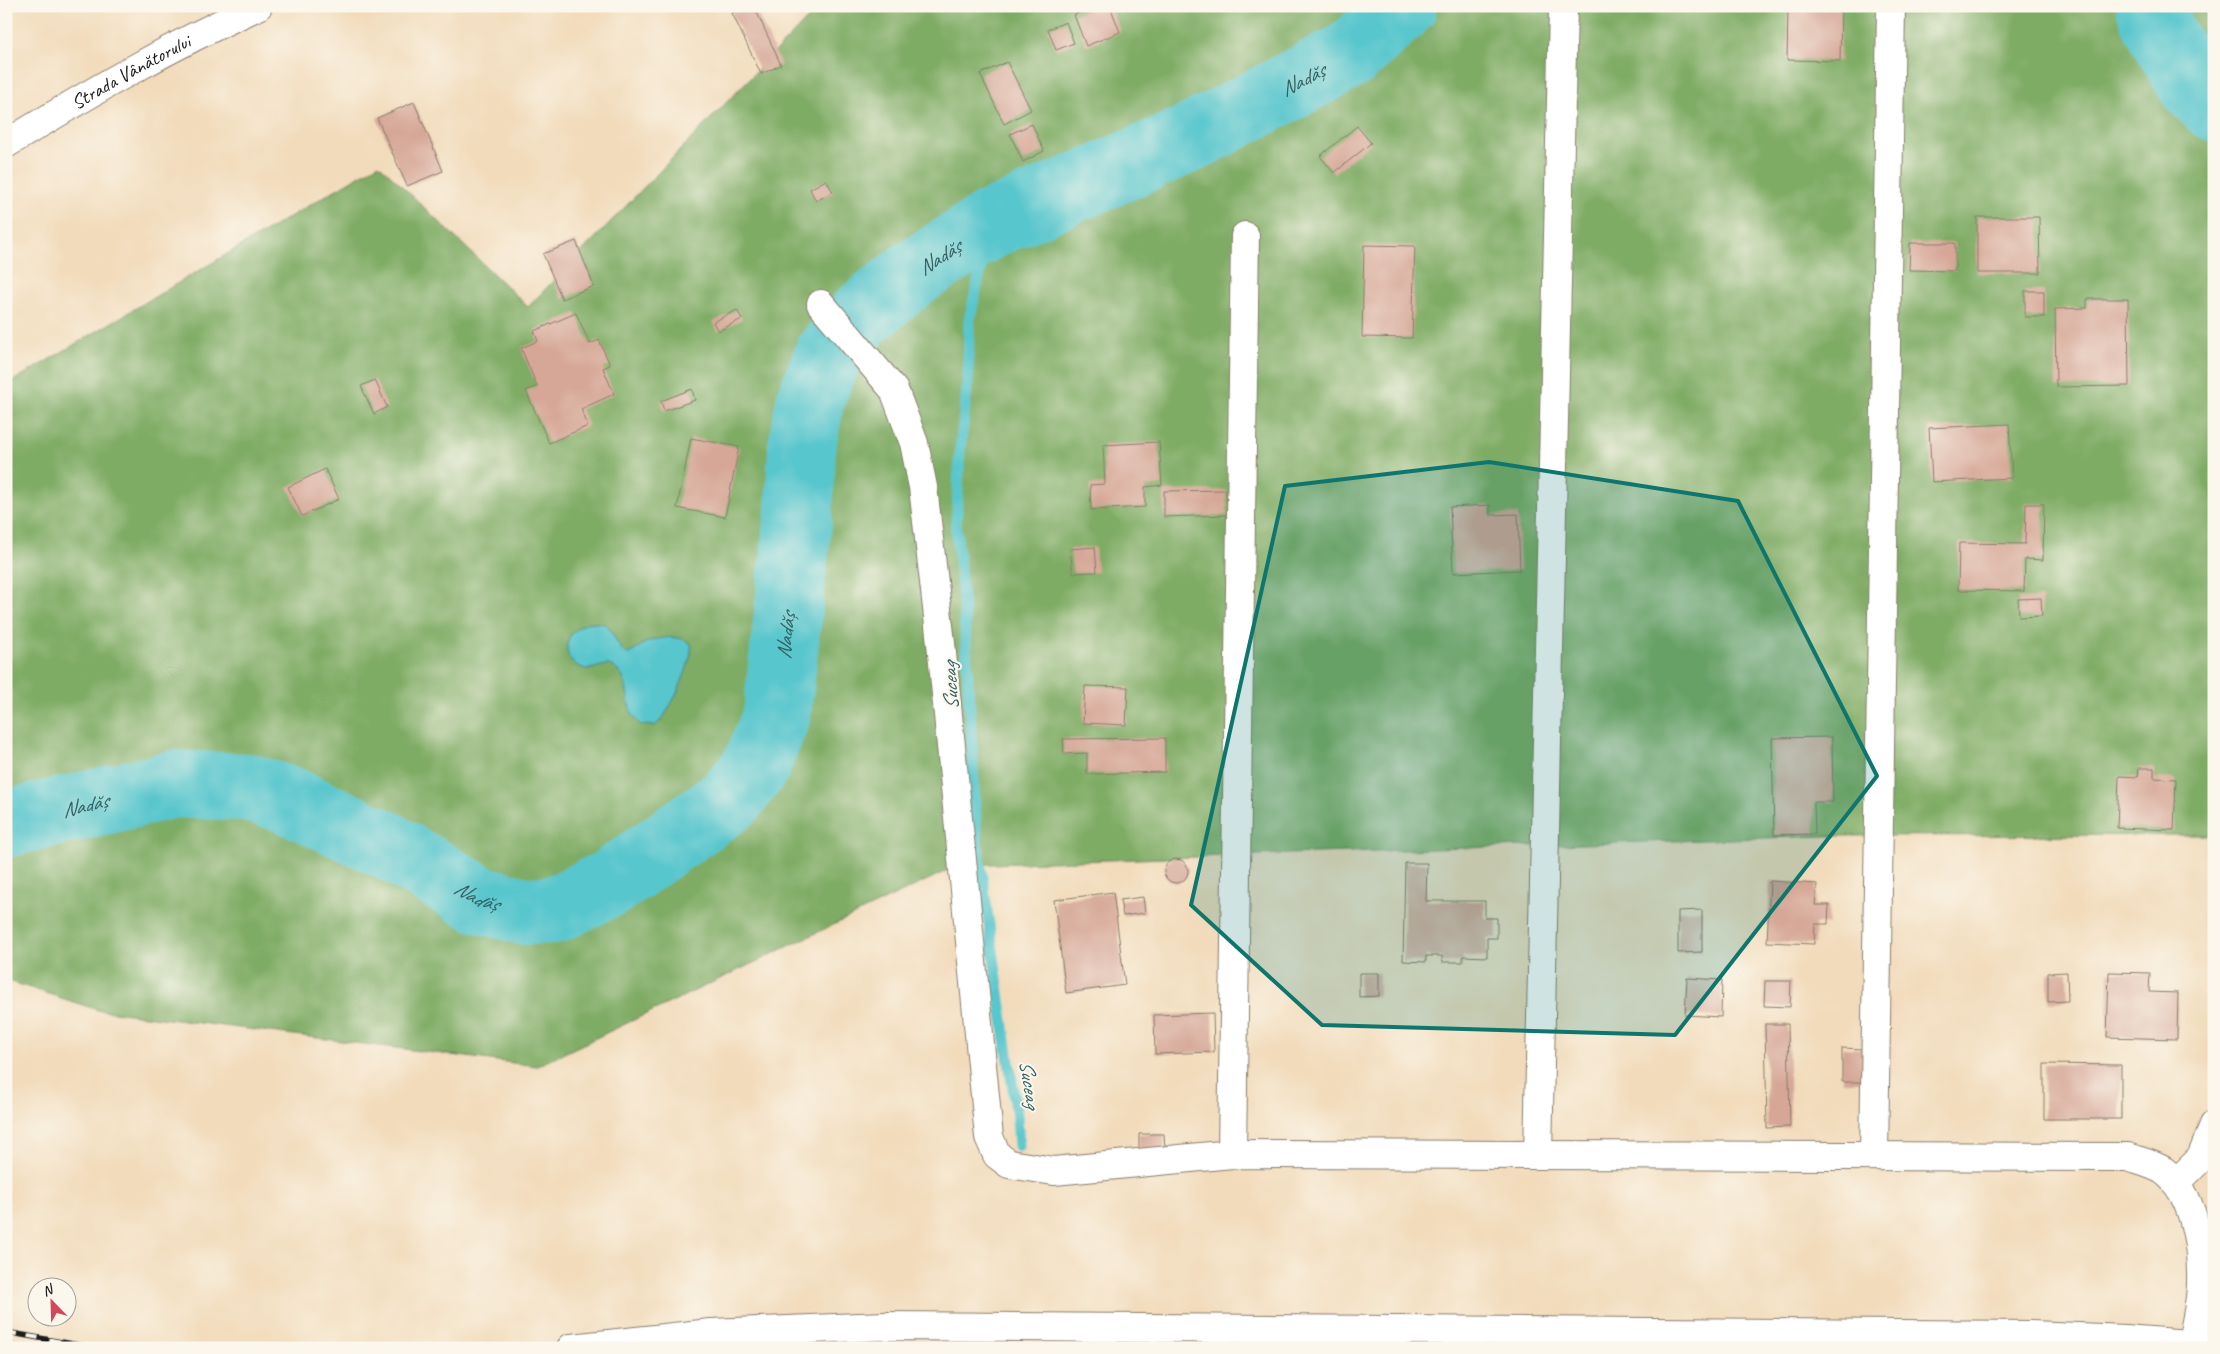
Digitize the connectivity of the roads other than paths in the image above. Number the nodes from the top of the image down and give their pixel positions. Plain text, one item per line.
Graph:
1 (258, 6) edge
2 (1563, 6) edge
3 (1891, 6) edge
4 (6, 144) edge
5 (1244, 236) dead end
6 (821, 304) dead end
7 (2214, 1125) edge
8 (1232, 1154) junction
9 (1538, 1155) junction
10 (1874, 1156) junction
11 (2176, 1183) junction
12 (2203, 1345) edge
13 (571, 1348) edge

1 - 4 street, Strada Vânătorului
2 - 9 street
3 - 10 street
5 - 8 street
6 - 8 street
7 - 11 street
8 - 9 street
9 - 10 street
10 - 11 street
11 - 12 street
12 - 13 street

